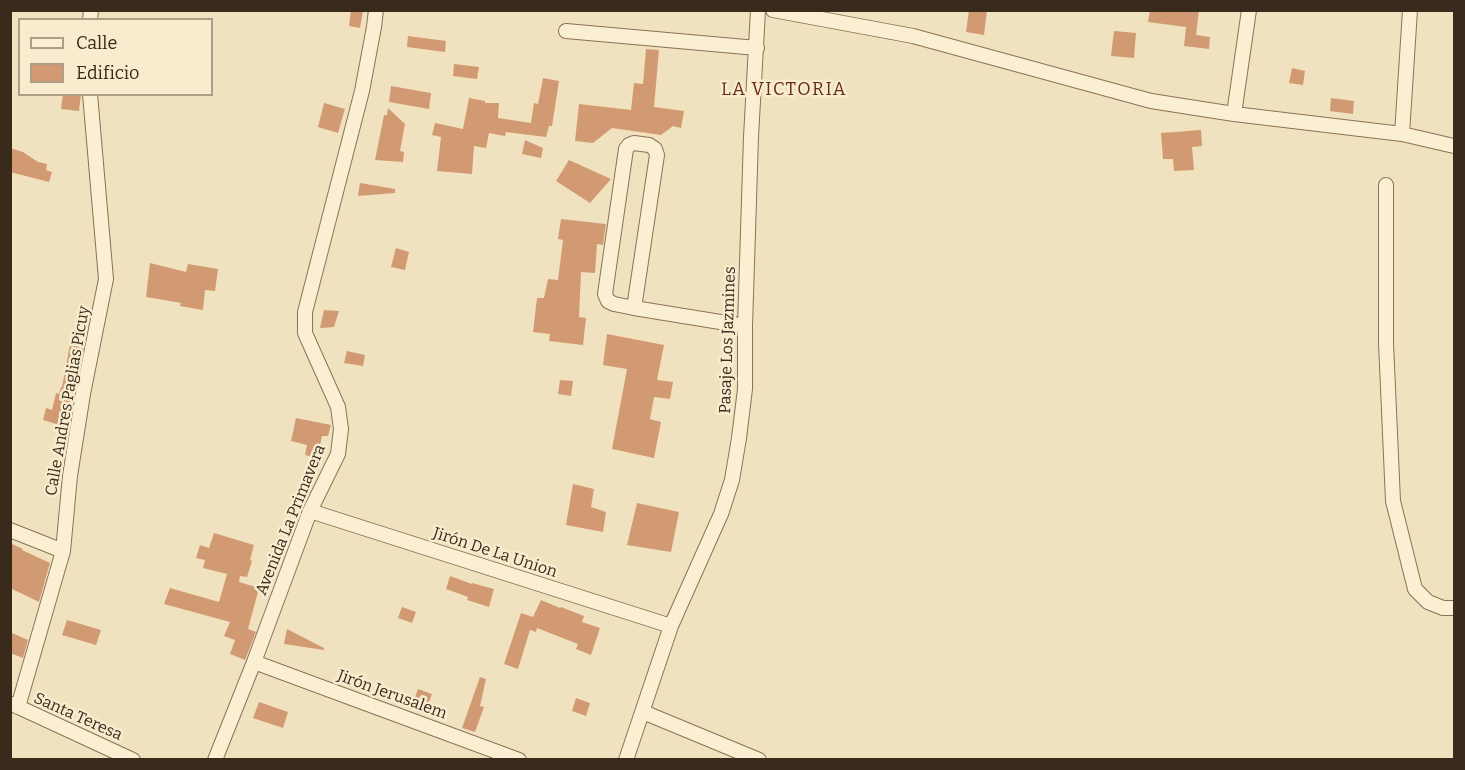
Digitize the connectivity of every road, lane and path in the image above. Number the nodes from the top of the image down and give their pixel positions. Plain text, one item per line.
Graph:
1 (376, 10) edge
2 (758, 10) edge
3 (773, 10) edge
4 (1249, 10) edge
5 (1410, 10) edge
6 (566, 31) dead end
7 (757, 48) junction
8 (90, 96) edge
9 (1234, 114) junction
10 (1402, 134) junction
11 (1455, 146) edge
12 (1386, 185) dead end
13 (634, 308) junction
14 (745, 326) junction
15 (310, 511) junction
16 (10, 530) edge
17 (63, 551) junction
18 (1455, 608) edge
19 (671, 626) junction
20 (254, 662) junction
21 (14, 705) edge
22 (642, 712) junction
23 (133, 759) edge
24 (214, 759) edge
25 (519, 759) edge
26 (626, 759) edge
27 (759, 759) edge

1 - 15 street, Avenida La Primavera
2 - 7 street, Pasaje Los Jazmines
3 - 9 street
4 - 9 street
5 - 10 street
6 - 7 street
7 - 14 street, Pasaje Los Jazmines
8 - 17 street, Calle Andres Paglias Picuy
9 - 10 street
10 - 11 street
12 - 18 street
13 - 13 street
13 - 14 street
14 - 19 street, Pasaje Los Jazmines
15 - 19 street, Jirón De La Union
15 - 20 street, Avenida La Primavera
16 - 17 street
17 - 21 street, Calle Andres Paglias Picuy
19 - 22 street, Pasaje Los Jazmines
20 - 24 street, Avenida La Primavera
20 - 25 street, Jirón Jerusalem
21 - 23 street, Santa Teresa
22 - 26 street, Pasaje Los Jazmines
22 - 27 street

